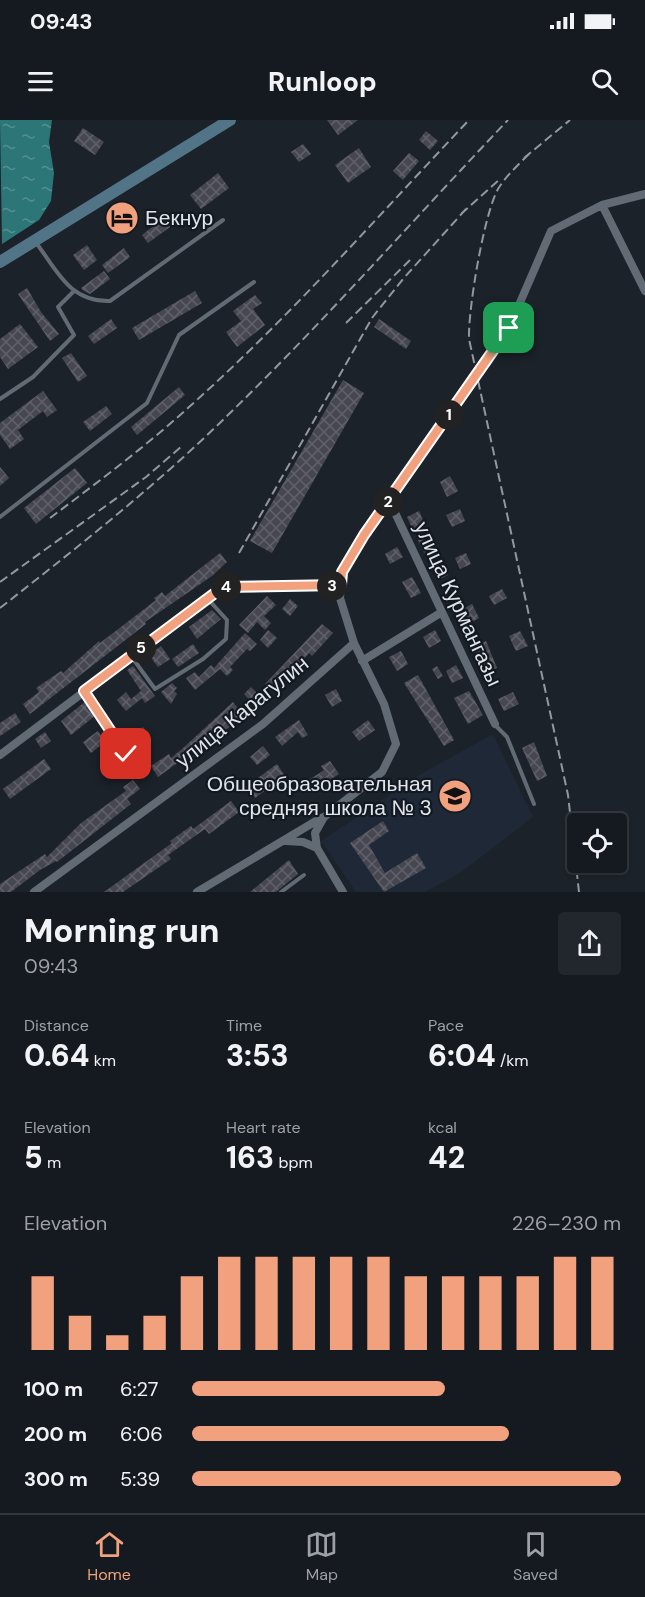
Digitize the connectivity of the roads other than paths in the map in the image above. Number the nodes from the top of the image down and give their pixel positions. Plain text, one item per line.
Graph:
1 (230, 120) edge
2 (213, 124) edge
3 (645, 194) edge
4 (602, 205) junction
5 (223, 220) dead end
6 (34, 241) junction
7 (0, 262) edge
8 (254, 282) dead end
9 (645, 291) edge
10 (73, 292) junction
11 (0, 399) edge
12 (389, 500) junction
13 (0, 517) edge
14 (341, 585) junction
15 (207, 598) junction
16 (442, 612) junction
17 (354, 643) junction
18 (131, 656) junction
19 (362, 661) junction
20 (84, 691) junction
21 (495, 724) joint
22 (0, 754) edge
23 (126, 754) dead end
24 (534, 804) dead end
25 (324, 817) junction
26 (284, 841) junction
27 (317, 848) junction
28 (304, 875) dead end
29 (34, 892) edge
30 (197, 892) edge
31 (281, 892) edge
32 (343, 892) edge

1 - 2 main road
2 - 6 main road
3 - 4 street
4 - 9 street
4 - 12 street
5 - 10 lane
6 - 7 main road
6 - 10 lane
8 - 13 lane
10 - 11 lane
12 - 14 street
12 - 16 street, улица Курмангазы
14 - 15 street
14 - 17 street
15 - 18 street
15 - 18 lane
16 - 19 street
16 - 21 street, улица Курмангазы
17 - 19 street
17 - 29 street, улица Карагулин
18 - 20 street
19 - 25 street
20 - 22 street
20 - 23 lane
21 - 24 lane
25 - 26 street
25 - 27 street
26 - 27 street
26 - 30 street
27 - 32 street
28 - 31 lane

